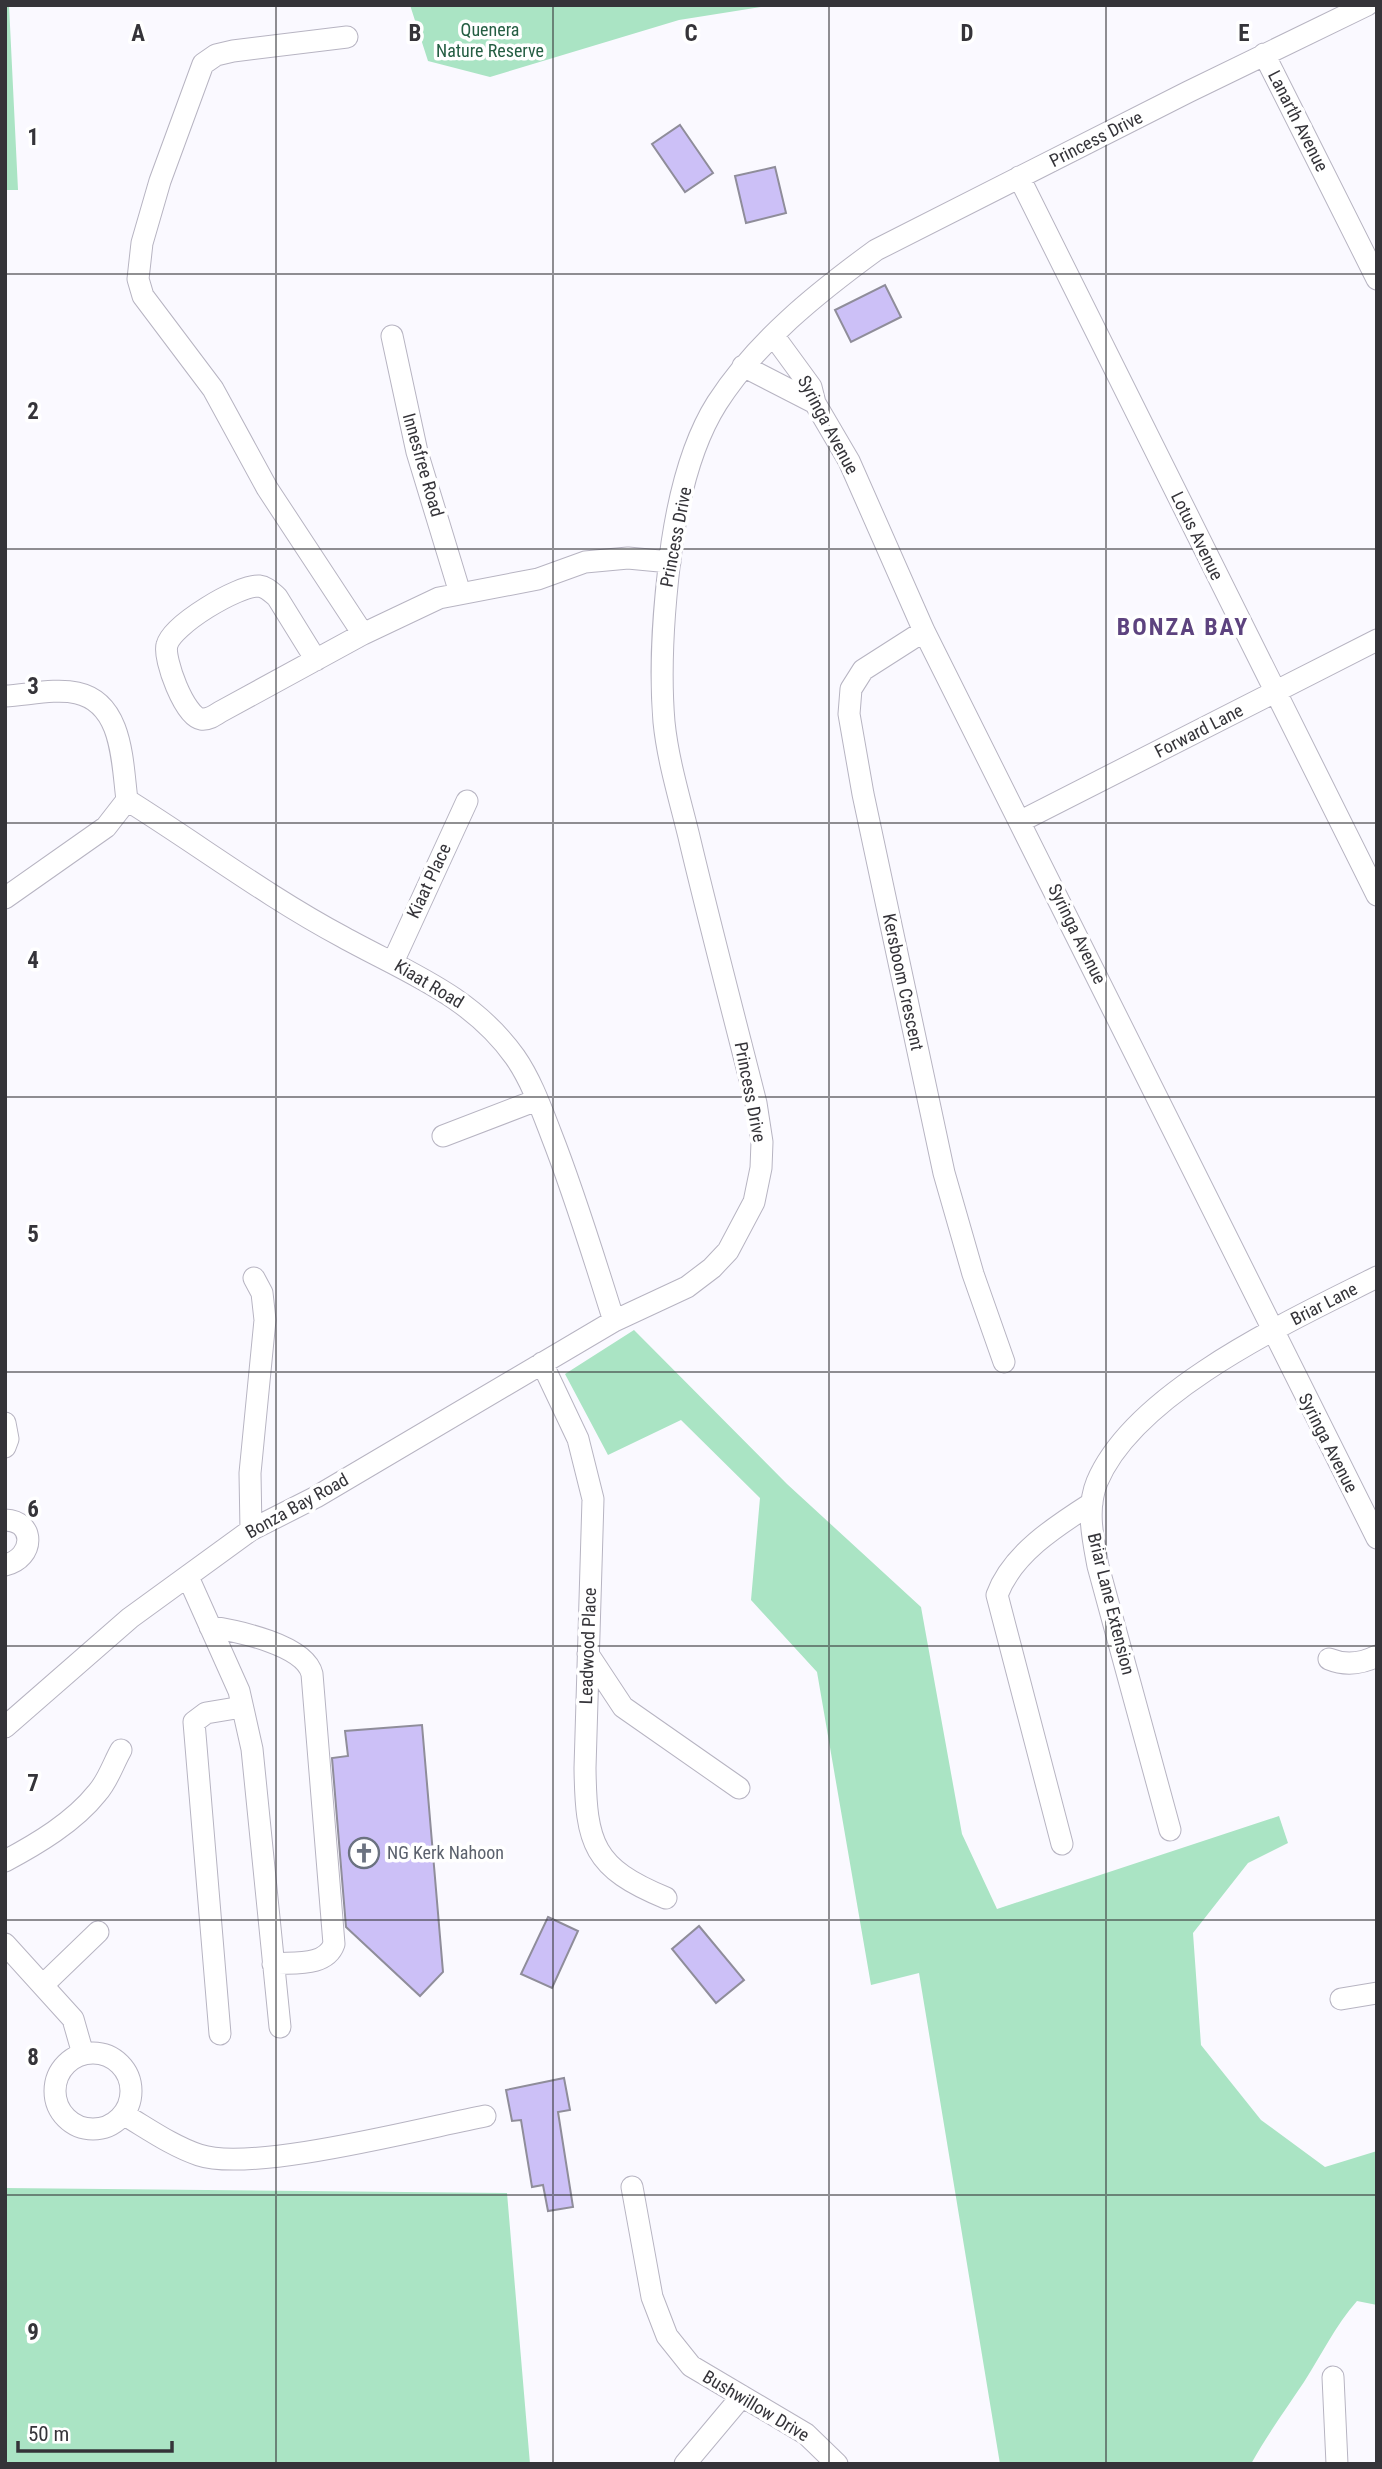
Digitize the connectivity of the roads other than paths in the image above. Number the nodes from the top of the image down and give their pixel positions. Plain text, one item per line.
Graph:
1 (1367, 5) edge
2 (347, 37) dead end
3 (1264, 54) junction
4 (1018, 177) junction
5 (1377, 279) edge
6 (773, 335) junction
7 (392, 336) dead end
8 (743, 366) junction
9 (815, 403) junction
10 (670, 562) junction
11 (460, 593) junction
12 (924, 631) junction
13 (363, 635) junction
14 (1377, 640) edge
15 (316, 660) junction
16 (1275, 694) junction
17 (5, 696) edge
18 (127, 800) junction
19 (467, 801) dead end
20 (1021, 821) junction
21 (1377, 895) edge
22 (5, 898) edge
23 (393, 962) junction
24 (537, 1100) junction
25 (443, 1136) dead end
26 (1377, 1277) edge
27 (254, 1278) dead end
28 (614, 1321) junction
29 (1271, 1330) junction
30 (1004, 1362) dead end
31 (542, 1363) junction
32 (5, 1423) edge
33 (5, 1447) edge
34 (1092, 1503) junction
35 (5, 1520) edge
36 (251, 1530) junction
37 (1377, 1538) edge
38 (5, 1565) edge
39 (188, 1577) junction
40 (210, 1627) junction
41 (587, 1652) junction
42 (1377, 1656) edge
43 (1329, 1659) dead end
44 (242, 1707) junction
45 (5, 1727) edge
46 (121, 1750) dead end
47 (739, 1788) dead end
48 (1170, 1830) dead end
49 (1062, 1844) dead end
50 (5, 1861) edge
51 (666, 1898) dead end
52 (98, 1932) dead end
53 (5, 1944) edge
54 (273, 1964) junction
55 (43, 1984) junction
56 (1377, 1993) edge
57 (1341, 1999) dead end
58 (280, 2028) dead end
59 (220, 2034) dead end
60 (83, 2054) junction
61 (123, 2114) junction
62 (485, 2116) dead end
63 (632, 2187) dead end
64 (1333, 2377) dead end
65 (742, 2396) junction
66 (685, 2464) edge
67 (838, 2464) edge
68 (1336, 2464) edge

1 - 3 street, Princess Drive
2 - 13 street
3 - 4 street, Princess Drive
3 - 5 street, Lanarth Avenue
4 - 6 street, Princess Drive
4 - 16 street, Lotus Avenue
6 - 8 street, Princess Drive
6 - 9 street, Syringa Avenue
7 - 11 street, Innesfree Road
8 - 9 street
8 - 10 street, Princess Drive
9 - 12 street, Syringa Avenue
10 - 11 street
10 - 28 street, Princess Drive
11 - 13 street
12 - 20 street, Syringa Avenue
12 - 30 street, Kersboom Crescent
13 - 15 street
14 - 16 street, Forward Lane
15 - 15 street
16 - 20 street, Forward Lane
16 - 21 street, Lotus Avenue
17 - 18 street
18 - 22 street
18 - 23 street, Kiaat Road
19 - 23 street, Kiaat Place
20 - 29 street, Syringa Avenue
23 - 24 street, Kiaat Road
24 - 25 street
24 - 28 street, Kiaat Road
26 - 29 street, Briar Lane
27 - 36 street
28 - 31 street, Bonza Bay Road
29 - 34 street, Briar Lane Extension
29 - 37 street, Syringa Avenue
31 - 36 street, Bonza Bay Road
31 - 41 street, Leadwood Place
32 - 33 street
34 - 48 street, Briar Lane Extension
34 - 49 street
35 - 38 street
36 - 39 street, Bonza Bay Road
39 - 40 street
39 - 45 street, Bonza Bay Road
40 - 44 street
40 - 54 street
41 - 47 street
41 - 51 street, Leadwood Place
42 - 43 street
44 - 54 street
44 - 59 street
46 - 50 street
52 - 55 street
53 - 55 street
54 - 58 street
55 - 60 street
56 - 57 street
60 - 61 street
60 - 61 street
61 - 62 street
63 - 65 street, Bushwillow Drive
64 - 68 street
65 - 66 street
65 - 67 street, Bushwillow Drive

